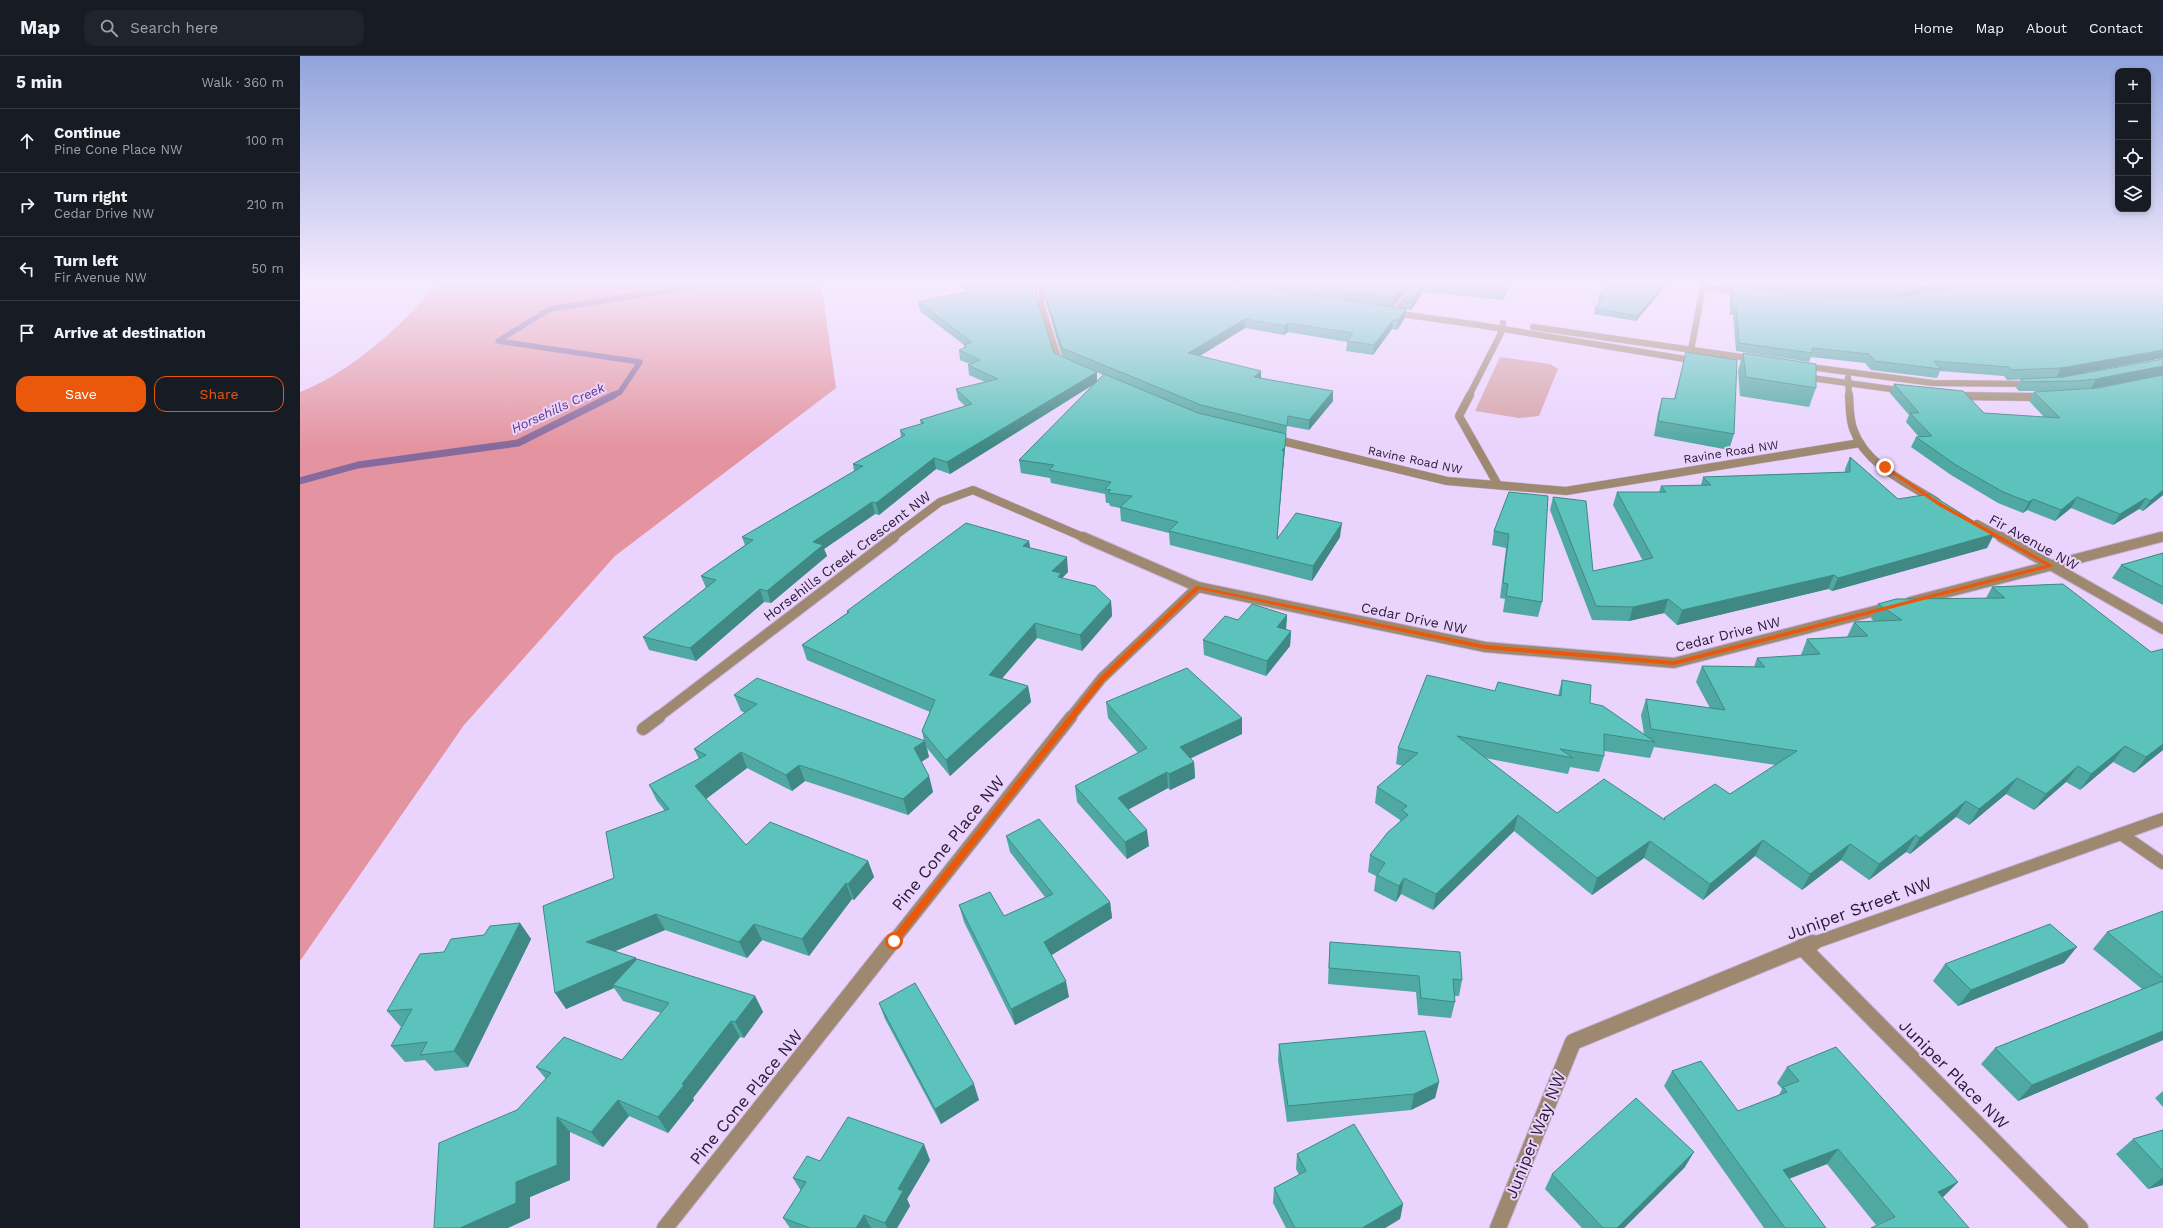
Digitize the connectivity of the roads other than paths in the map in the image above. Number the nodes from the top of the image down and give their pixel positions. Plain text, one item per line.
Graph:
1 (1052, 337) edge
2 (1498, 337) edge
3 (1562, 337) edge
4 (1586, 337) edge
5 (1693, 337) edge
6 (1690, 350) junction
7 (1691, 360) junction
8 (1761, 360) edge
9 (1706, 362) edge
10 (1792, 364) edge
11 (1074, 367) edge
12 (1848, 372) junction
13 (1796, 376) edge
14 (1849, 383) junction
15 (2042, 383) edge
16 (1915, 392) edge
17 (1948, 395) edge
18 (2053, 396) edge
19 (1269, 438) edge
20 (1860, 443) junction
21 (1498, 485) junction
22 (1948, 508) edge
23 (1969, 520) edge
24 (2163, 537) edge
25 (2051, 566) junction
26 (1198, 587) junction
27 (2163, 629) edge
28 (643, 729) dead end
29 (2163, 819) edge
30 (2121, 834) junction
31 (2163, 863) edge
32 (1802, 946) junction
33 (1572, 1042) joint
34 (665, 1228) edge
35 (1498, 1228) edge
36 (2080, 1228) edge

1 - 11 street
2 - 21 street
3 - 7 street
4 - 6 street
5 - 6 street
6 - 7 street
6 - 8 street
7 - 9 street
10 - 12 street
12 - 14 street
12 - 15 street
13 - 14 street
14 - 16 street
14 - 20 street
17 - 18 street
19 - 21 street, Ravine Road NW
20 - 21 street, Ravine Road NW
20 - 22 street
23 - 25 street, Fir Avenue NW
24 - 25 street, Cedar Drive NW
25 - 26 street, Cedar Drive NW
25 - 27 street, Fir Avenue NW
26 - 28 street, Horsehills Creek Crescent NW
26 - 34 street, Pine Cone Place NW
29 - 30 street, Juniper Street NW
30 - 31 street
30 - 32 street, Juniper Street NW
32 - 33 street, Juniper Street NW
32 - 36 street, Juniper Place NW
33 - 35 street, Juniper Way NW

